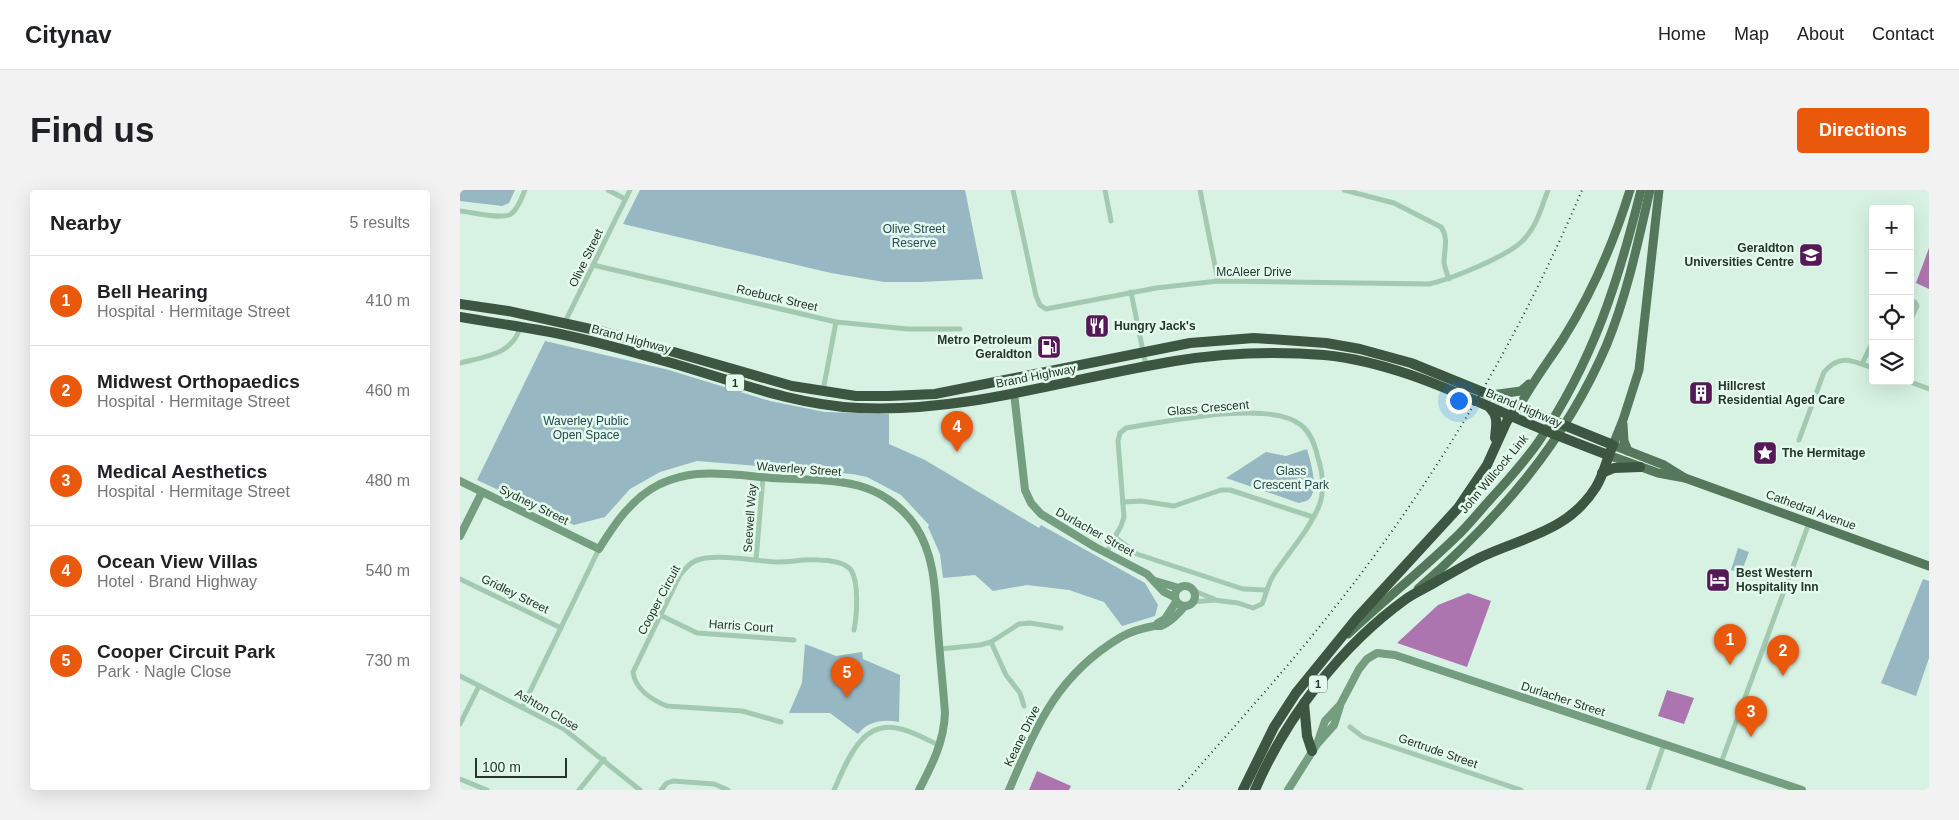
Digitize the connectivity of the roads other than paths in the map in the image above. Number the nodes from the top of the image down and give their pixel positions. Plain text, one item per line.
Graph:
1 (525, 190) edge
2 (608, 190) edge
3 (630, 190) edge
4 (1013, 190) edge
5 (1104, 190) edge
6 (1200, 190) edge
7 (1344, 190) edge
8 (1548, 190) edge
9 (1630, 190) edge
10 (1641, 190) edge
11 (1650, 190) edge
12 (1659, 190) edge
13 (625, 199) junction
14 (460, 211) edge
15 (1111, 221) dead end
16 (593, 265) junction
17 (1448, 279) junction
18 (1218, 281) junction
19 (1131, 292) junction
20 (1914, 301) edge
21 (460, 304) edge
22 (1914, 313) edge
23 (460, 317) edge
24 (565, 322) junction
25 (836, 322) junction
26 (520, 327) junction
27 (960, 329) dead end
28 (560, 334) junction
29 (1144, 351) junction
30 (1869, 352) edge
31 (460, 363) edge
32 (1862, 364) junction
33 (1146, 366) junction
34 (1869, 367) edge
35 (1535, 379) junction
36 (1012, 380) junction
37 (1914, 383) edge
38 (1474, 388) joint
39 (1929, 389) edge
40 (822, 392) junction
41 (1014, 393) junction
42 (1490, 394) junction
43 (1486, 405) junction
44 (1519, 406) junction
45 (1510, 416) junction
46 (1623, 420) junction
47 (1799, 440) dead end
48 (1613, 445) junction
49 (1494, 446) junction
50 (1628, 450) junction
51 (1608, 455) junction
52 (1640, 467) junction
53 (1602, 472) junction
54 (763, 477) junction
55 (1685, 478) junction
56 (460, 481) edge
57 (482, 492) junction
58 (1124, 502) junction
59 (1313, 517) junction
60 (1809, 522) junction
61 (460, 536) edge
62 (1115, 537) junction
63 (599, 549) junction
64 (1106, 553) junction
65 (756, 560) junction
66 (1929, 566) edge
67 (460, 579) edge
68 (1155, 580) junction
69 (1179, 588) junction
70 (1192, 590) junction
71 (1266, 590) junction
72 (1406, 599) junction
73 (1175, 600) junction
74 (1214, 600) junction
75 (1193, 602) junction
76 (1185, 606) junction
77 (660, 615) junction
78 (1154, 626) junction
79 (560, 628) junction
80 (1061, 628) dead end
81 (854, 630) dead end
82 (794, 640) dead end
83 (991, 642) junction
84 (1334, 648) junction
85 (940, 649) junction
86 (460, 676) edge
87 (479, 686) junction
88 (1304, 703) junction
89 (522, 706) junction
90 (1024, 706) dead end
91 (780, 722) dead end
92 (460, 724) edge
93 (1350, 727) dead end
94 (1664, 744) junction
95 (940, 746) junction
96 (1315, 748) junction
97 (604, 759) junction
98 (1721, 763) junction
99 (460, 779) edge
100 (487, 790) edge
101 (579, 790) edge
102 (640, 790) edge
103 (661, 790) edge
104 (728, 790) edge
105 (834, 790) edge
106 (919, 790) edge
107 (1009, 790) edge
108 (1242, 790) edge
109 (1256, 790) edge
110 (1288, 790) edge
111 (1521, 790) edge
112 (1648, 790) edge
113 (1802, 790) edge

1 - 14 street
2 - 13 street
3 - 13 street, Olive Street
4 - 19 street, McAleer Drive
5 - 15 street
6 - 18 street
7 - 17 street
8 - 17 street, McAleer Drive
9 - 35 main road
10 - 84 main road, John Willcock Link
11 - 72 main road, John Willcock Link
12 - 46 main road
13 - 16 street, Olive Street
16 - 24 street, Olive Street
16 - 25 street, Roebuck Street
17 - 18 street, McAleer Drive
18 - 19 street, McAleer Drive
19 - 29 street
20 - 22 street
21 - 24 highway, Brand Highway / 1
23 - 26 highway, Brand Highway / 1
24 - 28 street, Olive Street
24 - 40 highway, Brand Highway / 1
25 - 27 street, Roebuck Street
25 - 40 street
26 - 28 highway, Brand Highway / 1
26 - 31 street
28 - 41 highway, Brand Highway / 1
29 - 33 street
29 - 36 highway, Brand Highway / 1
29 - 38 highway, Brand Highway / 1
30 - 32 street
32 - 34 street
32 - 47 street
33 - 41 highway, Brand Highway / 1
33 - 43 highway, Brand Highway / 1
35 - 42 main road
35 - 44 main road
36 - 40 highway, Brand Highway / 1
36 - 41 street, Durlacher Street
37 - 39 street
38 - 42 highway, Cathedral Avenue / 1
41 - 64 street, Durlacher Street
42 - 44 highway, Cathedral Avenue / 1
43 - 45 highway, Brand Highway / 1
43 - 49 highway, 1
44 - 45 highway
44 - 48 highway, Cathedral Avenue / 1
45 - 49 highway, 1
45 - 51 highway, Brand Highway / 1
46 - 48 main road
46 - 50 main road
48 - 50 main road, Cathedral Avenue
48 - 51 highway, 1
49 - 84 highway, 1
50 - 55 main road, Cathedral Avenue
51 - 52 main road, Cathedral Avenue
51 - 53 highway, 1
52 - 53 highway
52 - 55 main road, Cathedral Avenue
53 - 72 highway, 1
54 - 63 street, Waverley Street
54 - 65 street, Seewell Way
54 - 85 street, Waverley Street
55 - 60 main road, Cathedral Avenue
56 - 57 street, Sydney Street
57 - 61 street
57 - 63 street, Sydney Street
58 - 59 street
58 - 59 street, Glass Crescent
58 - 62 street, Glass Crescent
59 - 71 street, Glass Crescent
60 - 66 main road, Cathedral Avenue
60 - 98 street
62 - 64 street, Glass Crescent
62 - 71 street, Durlacher Street
63 - 79 street, Waverley Street
64 - 68 street, Durlacher Street
65 - 77 street, Cooper Circuit
65 - 81 street, Cooper Circuit
67 - 79 street, Gridley Street
68 - 69 street, Durlacher Street
68 - 73 street, Durlacher Street
69 - 70 street
69 - 73 street
70 - 74 street
70 - 75 street
71 - 74 street, Glass Crescent
72 - 88 highway, 1
73 - 76 street
73 - 78 street, Keane Drive
74 - 75 street
75 - 76 street
76 - 78 street, Keane Drive
77 - 82 street, Harris Court
77 - 91 street, Cooper Circuit
78 - 107 street, Keane Drive
79 - 89 street, Waverley Street
80 - 83 street
83 - 85 street
83 - 90 street
84 - 108 highway, 1
85 - 95 street, Waverley Street
86 - 87 street, Ashton Close
87 - 89 street, Ashton Close
87 - 92 street
88 - 96 highway
88 - 109 highway, 1
89 - 97 street, Ashton Close
93 - 111 street, Gertrude Street
94 - 96 street, Durlacher Street
94 - 98 street, Durlacher Street
94 - 112 street
95 - 105 street
95 - 106 street, Waverley Street
96 - 110 street, Durlacher Street
97 - 101 street
97 - 102 street, Ashton Close
98 - 113 street, Durlacher Street
99 - 100 street
103 - 104 street

